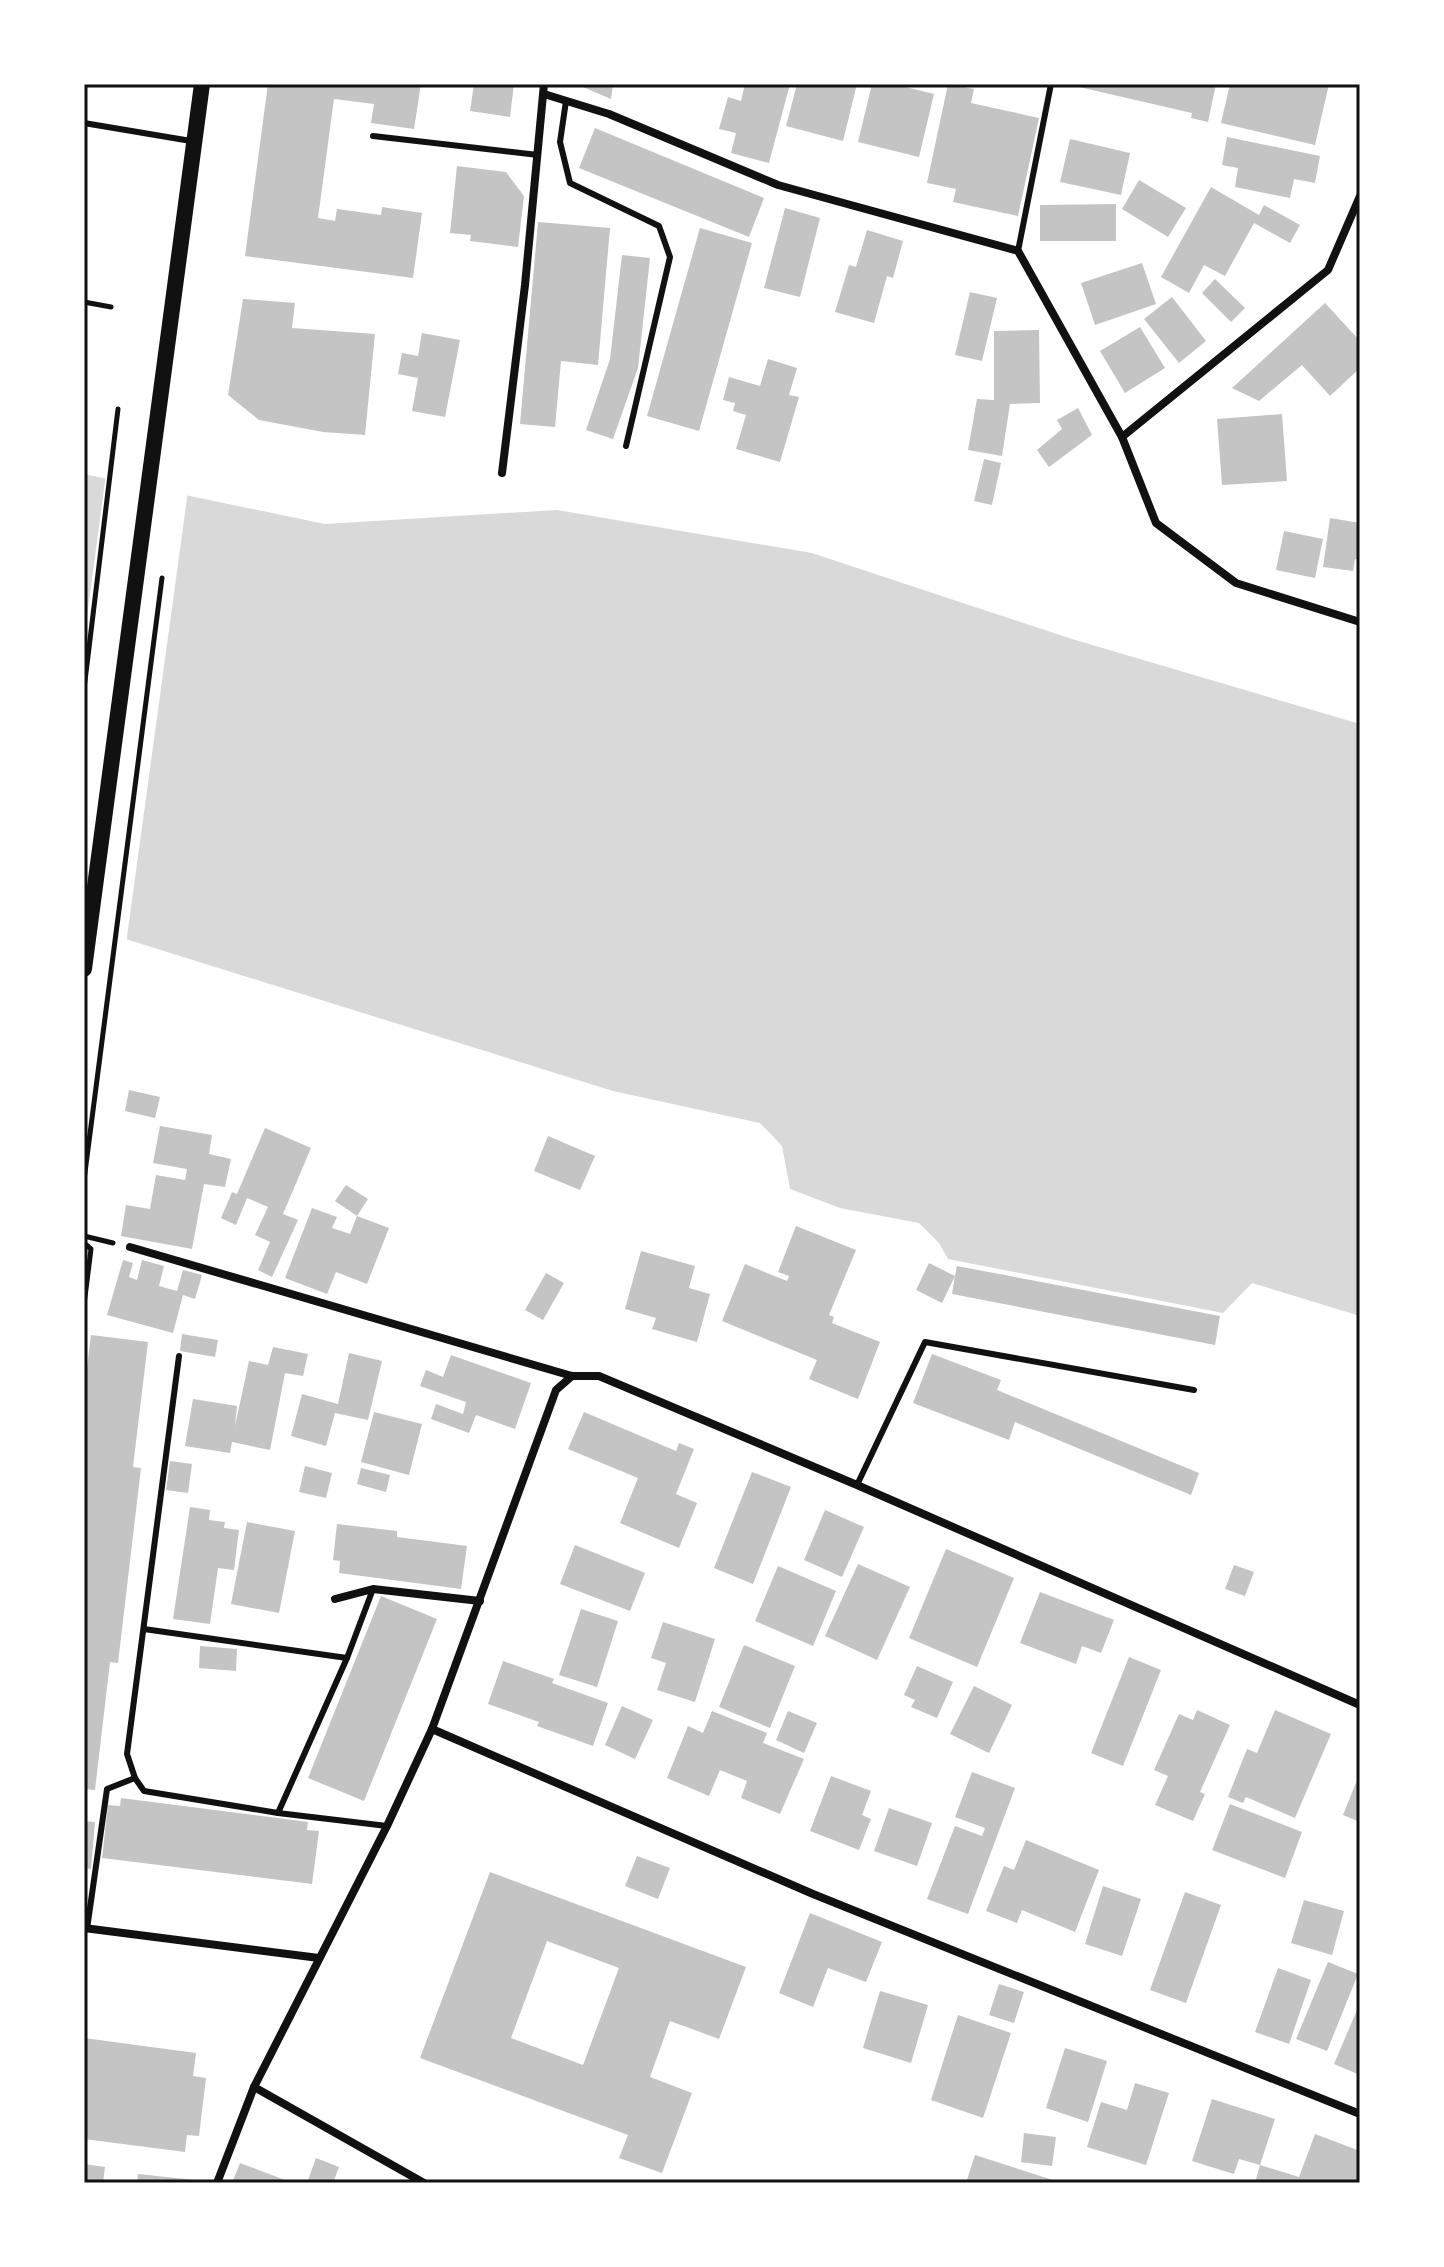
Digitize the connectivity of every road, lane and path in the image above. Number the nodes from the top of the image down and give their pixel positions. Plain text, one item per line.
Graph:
1 (202, 84) edge
2 (1051, 84) edge
3 (544, 89) edge
4 (566, 101) junction
5 (84, 123) edge
6 (373, 136) dead end
7 (194, 142) junction
8 (538, 155) junction
9 (1360, 196) edge
10 (1358, 212) edge
11 (1018, 251) junction
12 (84, 302) edge
13 (111, 307) dead end
14 (118, 409) dead end
15 (1122, 437) junction
16 (626, 446) dead end
17 (502, 473) dead end
18 (163, 570) dead end
19 (1360, 622) edge
20 (84, 689) edge
21 (84, 969) edge
22 (84, 1180) edge
23 (84, 1236) edge
24 (84, 1243) edge
25 (130, 1247) joint
26 (84, 1305) edge
27 (179, 1356) dead end
28 (572, 1376) junction
29 (1194, 1390) dead end
30 (857, 1485) junction
31 (373, 1589) junction
32 (335, 1599) dead end
33 (480, 1601) junction
34 (144, 1629) junction
35 (347, 1658) junction
36 (1360, 1705) edge
37 (432, 1729) junction
38 (135, 1778) junction
39 (278, 1813) junction
40 (387, 1826) junction
41 (85, 1928) edge
42 (319, 1958) junction
43 (254, 2087) junction
44 (1360, 2114) edge
45 (217, 2183) edge
46 (424, 2183) edge

1 - 7 main road
2 - 11 lane
3 - 4 street
3 - 8 street
4 - 11 street
4 - 16 lane
5 - 7 lane
6 - 8 lane
7 - 21 main road
8 - 17 street
9 - 10 street
10 - 15 street
11 - 15 street
12 - 13 path
14 - 20 path
15 - 19 street
18 - 22 path
23 - 25 path
24 - 26 path
25 - 28 street
27 - 34 lane
28 - 30 street
28 - 33 street
29 - 30 lane
30 - 36 street
31 - 32 street
31 - 33 street
31 - 35 lane
33 - 37 street
34 - 35 lane
34 - 38 lane
35 - 39 lane
37 - 40 street
37 - 44 street
38 - 39 lane
38 - 41 lane
39 - 40 lane
40 - 42 street
41 - 42 street
42 - 43 street
43 - 45 street
43 - 46 street

